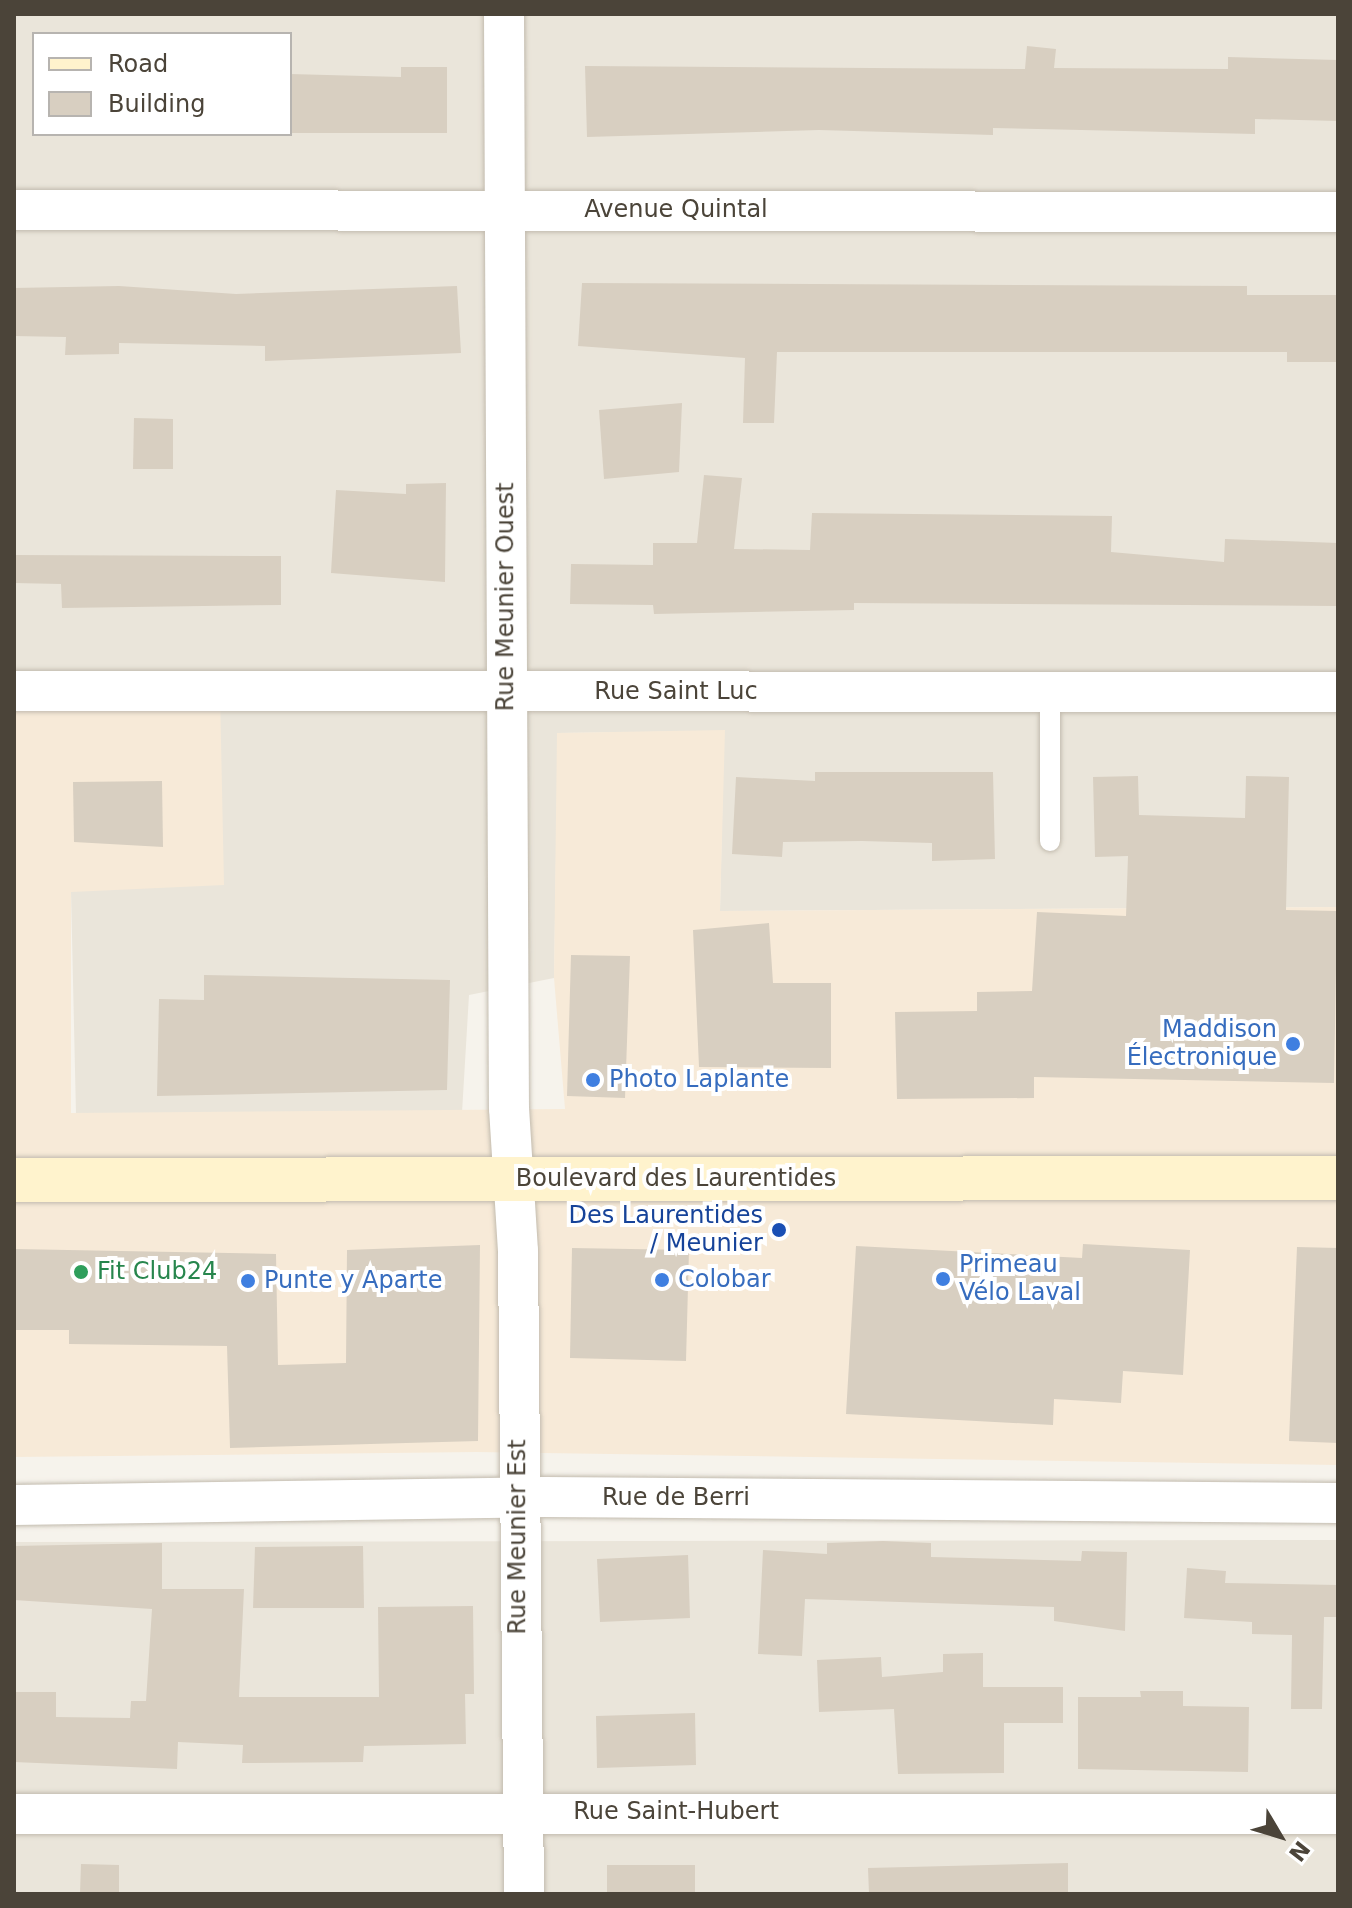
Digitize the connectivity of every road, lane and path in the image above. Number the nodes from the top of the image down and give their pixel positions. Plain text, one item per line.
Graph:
1 (504, 14) edge
2 (505, 209) junction
3 (14, 210) edge
4 (1338, 212) edge
5 (14, 691) edge
6 (1050, 691) junction
7 (507, 692) junction
8 (1338, 692) edge
9 (1050, 841) dead end
10 (1338, 1178) edge
11 (513, 1179) junction
12 (14, 1180) edge
13 (517, 1498) junction
14 (1338, 1503) edge
15 (14, 1505) edge
16 (520, 1811) junction
17 (14, 1814) edge
18 (1338, 1814) edge
19 (524, 1894) edge

1 - 2 street, Rue Meunier Ouest
2 - 3 street, Avenue Quintal
2 - 4 street, Avenue Quintal
2 - 7 street, Rue Meunier Ouest
5 - 7 street, Rue Saint Luc
6 - 7 street, Rue Saint Luc
6 - 8 street, Rue Saint Luc
6 - 9 lane
7 - 11 street, Rue Meunier Ouest
10 - 11 main road, Boulevard des Laurentides
11 - 12 main road, Boulevard des Laurentides
11 - 13 street, Rue Meunier Est
13 - 14 street, Rue de Berri
13 - 15 street, Rue de Berri
13 - 16 street, Rue Meunier Est
16 - 17 street, Rue Saint-Hubert
16 - 18 street, Rue Saint-Hubert
16 - 19 street, Rue Meunier Est

